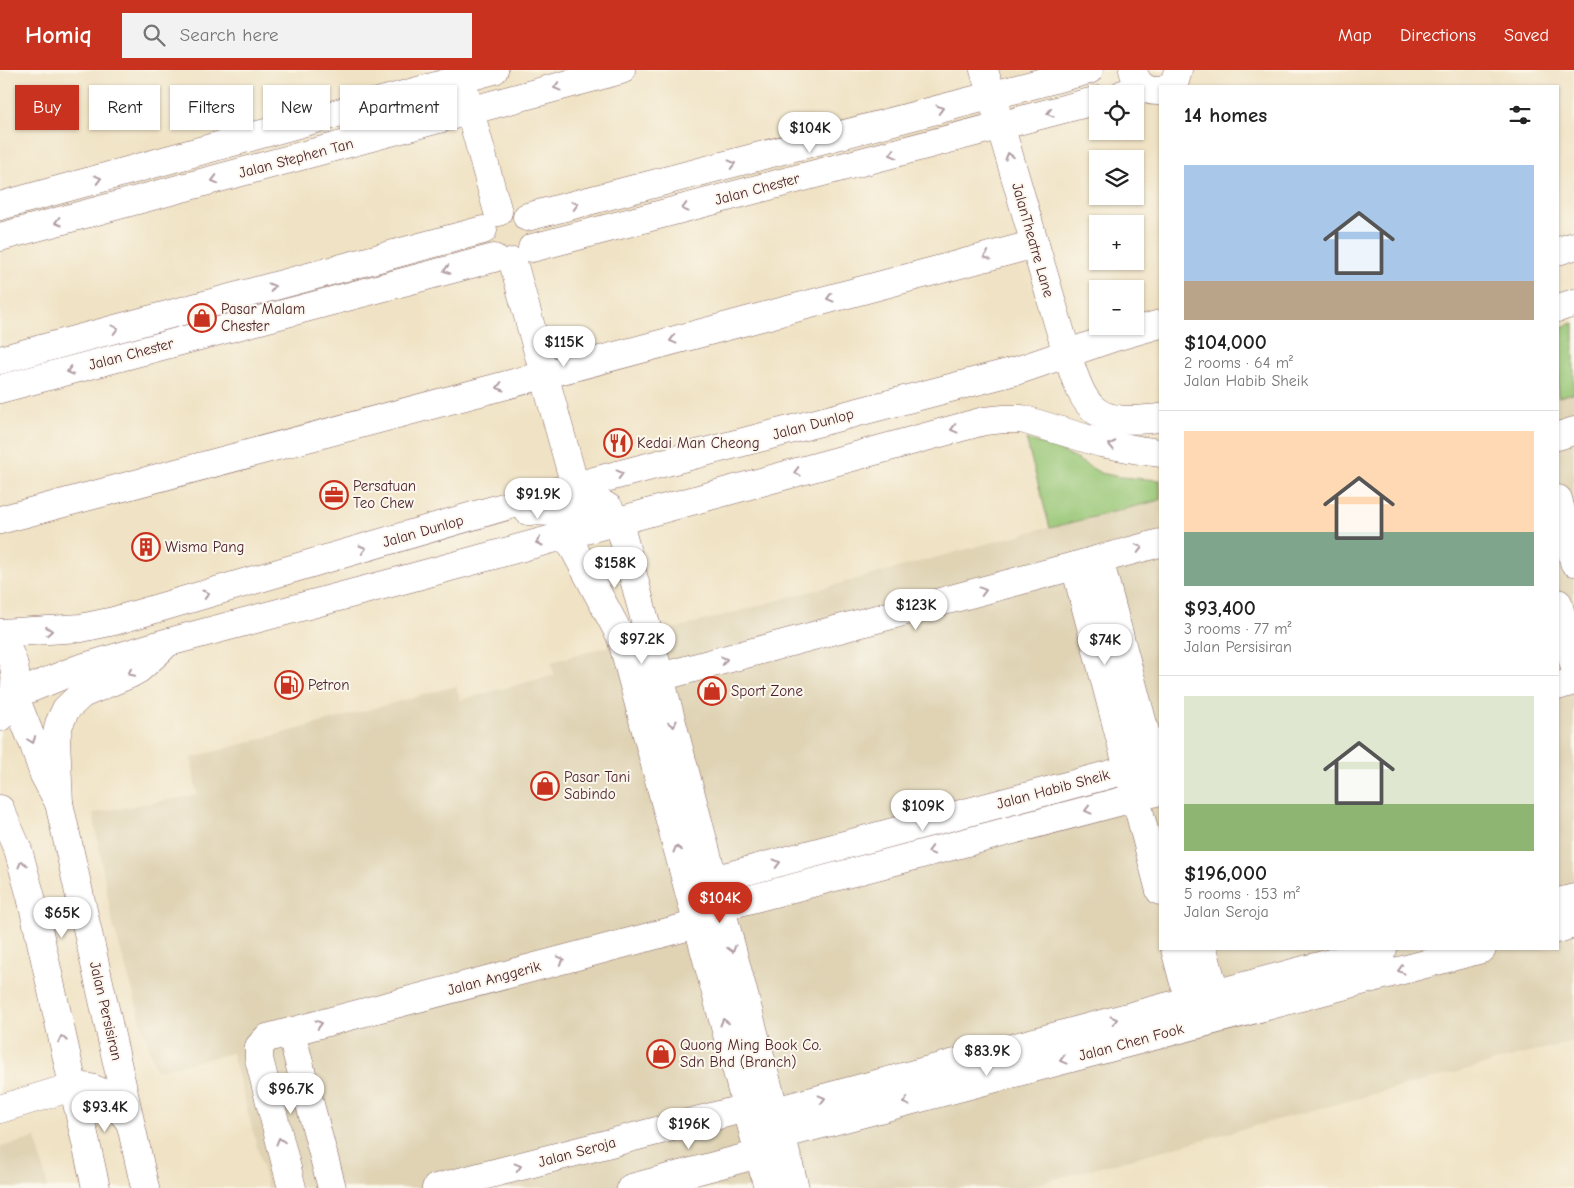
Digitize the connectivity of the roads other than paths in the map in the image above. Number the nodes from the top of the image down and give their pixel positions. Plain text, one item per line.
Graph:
1 (494, 70) edge
2 (621, 70) edge
3 (984, 70) edge
4 (1089, 70) edge
5 (1178, 70) edge
6 (460, 74) edge
7 (1162, 85) edge
8 (992, 96) junction
9 (1089, 102) edge
10 (470, 111) junction
11 (1000, 126) junction
12 (0, 206) edge
13 (527, 217) junction
14 (491, 221) junction
15 (0, 237) edge
16 (1034, 244) junction
17 (513, 256) junction
18 (1574, 303) edge
19 (1559, 308) edge
20 (1159, 324) edge
21 (1067, 354) junction
22 (0, 360) edge
23 (544, 375) junction
24 (0, 389) edge
25 (1159, 418) edge
26 (1574, 431) edge
27 (1559, 436) edge
28 (1159, 453) edge
29 (575, 486) junction
30 (1559, 502) edge
31 (502, 508) junction
32 (0, 520) edge
33 (616, 521) junction
34 (566, 534) junction
35 (1159, 543) edge
36 (1087, 562) junction
37 (1574, 562) edge
38 (1559, 608) edge
39 (0, 633) edge
40 (0, 640) edge
41 (650, 641) junction
42 (168, 642) junction
43 (624, 648) junction
44 (1569, 656) edge
45 (660, 677) junction
46 (1574, 681) edge
47 (1559, 686) edge
48 (7, 706) edge
49 (1150, 770) edge
50 (1148, 794) edge
51 (59, 803) junction
52 (0, 809) edge
53 (713, 880) junction
54 (1159, 883) edge
55 (1574, 898) edge
56 (1559, 902) edge
57 (721, 907) junction
58 (698, 924) junction
59 (1574, 924) edge
60 (1559, 929) edge
61 (1175, 950) edge
62 (1203, 950) edge
63 (1380, 950) edge
64 (1477, 950) edge
65 (1218, 1006) junction
66 (1191, 1013) junction
67 (291, 1032) junction
68 (72, 1087) junction
69 (746, 1108) junction
70 (0, 1109) edge
71 (778, 1123) junction
72 (131, 1124) junction
73 (758, 1154) junction
74 (96, 1188) edge
75 (145, 1188) edge
76 (292, 1188) edge
77 (332, 1188) edge
78 (436, 1188) edge
79 (631, 1188) edge
80 (768, 1188) edge
81 (795, 1188) edge

1 - 6 street
2 -> 10 street, Jalan Stephen Tan
3 - 8 street, JalanTheatre Lane
4 - 8 street, Jalan Chester
5 - 7 street
6 - 10 street
12 -> 6 street
8 - 11 street, JalanTheatre Lane
13 -> 8 street, Jalan Chester
9 -> 11 street, Jalan Chester
10 - 14 street
10 -> 15 street, Jalan Stephen Tan
16 -> 11 street, JalanTheatre Lane
11 -> 17 street, Jalan Chester
13 - 14 street
13 - 17 street
14 - 17 street
22 -> 14 street, Jalan Chester
16 - 21 street, JalanTheatre Lane
16 -> 23 street
17 - 23 street
17 -> 24 street, Jalan Chester
18 - 19 street
20 - 21 street, Jalan Dunlop
21 - 25 street, JalanTheatre Lane
29 -> 21 street, Jalan Dunlop
23 - 29 street
23 -> 32 street
26 - 27 street
28 -> 33 street
29 - 31 street, Jalan Dunlop
30 - 37 street
31 - 33 street
39 -> 31 street, Jalan Dunlop
33 - 34 street
33 - 41 street
34 -> 42 street
34 - 43 street
36 -> 35 street
45 -> 36 street
36 - 49 street
38 - 44 street
40 - 48 street
41 - 43 street
41 - 45 street
42 - 48 street
42 -> 51 street
58 -> 43 street
45 -> 53 street
46 - 47 street
48 -> 51 street, Jalan Persisiran
49 - 50 street
53 -> 49 street, Jalan Habib Sheik
50 - 54 street
50 -> 57 street, Jalan Habib Sheik
51 - 72 street, Jalan Persisiran
68 -> 52 street
53 - 57 street
55 - 56 street
57 -> 71 street
67 -> 58 street, Jalan Anggerik
69 -> 58 street
59 - 60 street
61 - 66 street
62 - 65 street
63 - 65 street, Jalan Chen Fook
64 -> 65 street, Jalan Chen Fook
65 - 66 street, Jalan Chen Fook
66 - 71 street, Jalan Chen Fook
76 -> 67 street, Jalan Anggerik
67 - 77 street
68 - 70 street
68 - 72 street
68 - 74 street
69 - 73 street
78 -> 69 street, Jalan Seroja
71 - 81 street
72 - 75 street, Jalan Persisiran
73 - 79 street
73 - 80 street

